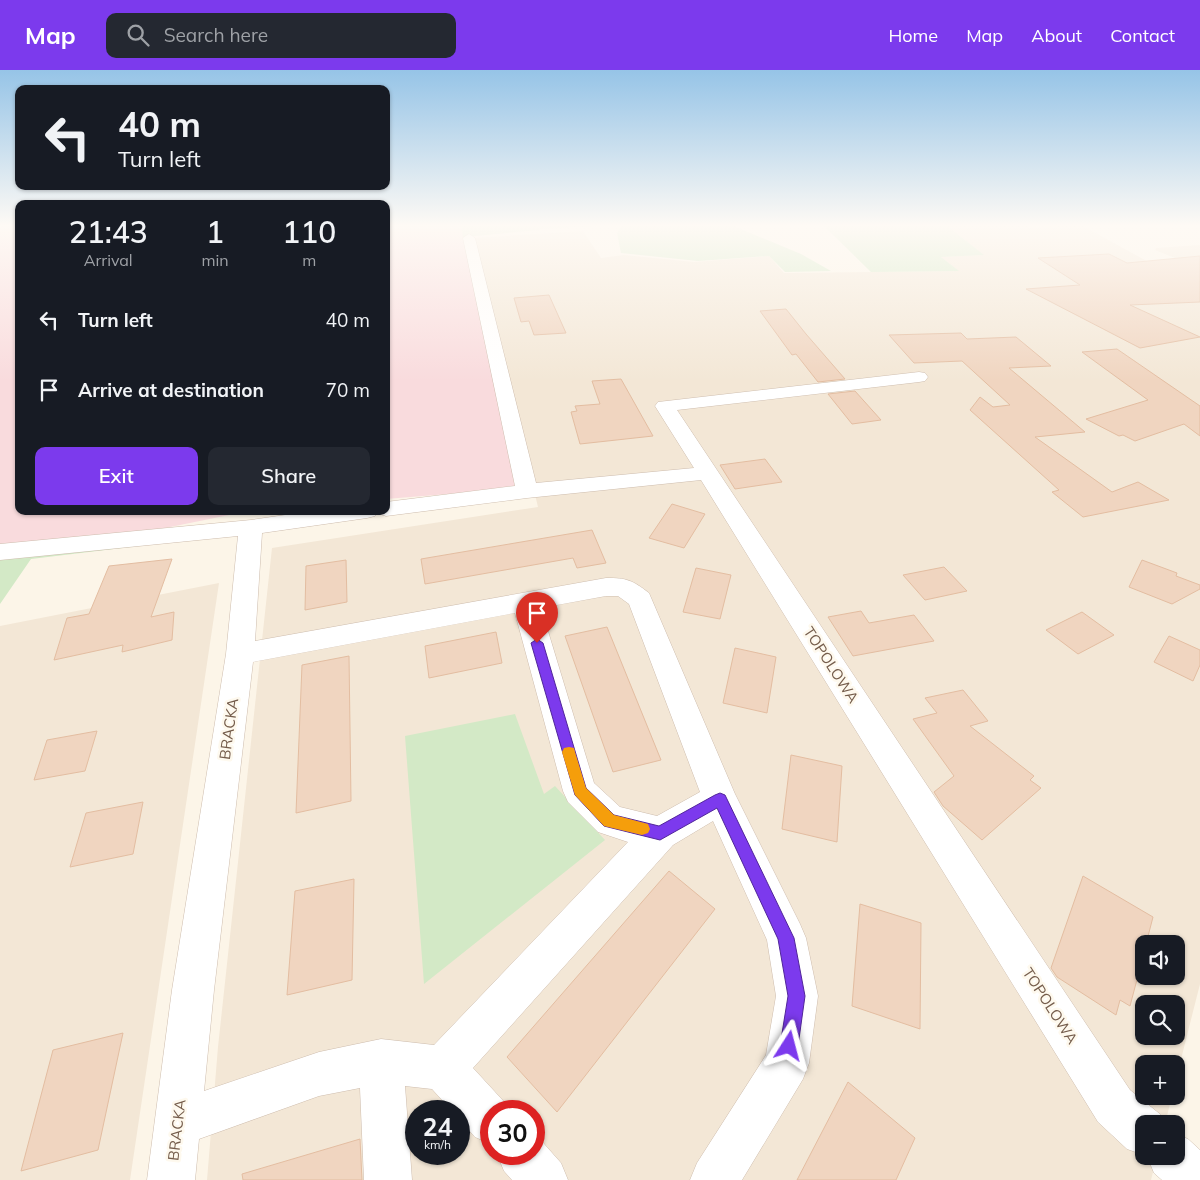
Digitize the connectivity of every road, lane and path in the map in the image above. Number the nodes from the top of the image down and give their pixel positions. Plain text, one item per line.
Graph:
1 (478, 277) edge
2 (919, 377) dead end
3 (707, 473) junction
4 (527, 491) junction
5 (390, 508) edge
6 (338, 515) edge
7 (251, 527) junction
8 (0, 552) edge
9 (525, 601) junction
10 (240, 654) junction
11 (720, 799) junction
12 (660, 833) junction
13 (381, 1061) junction
14 (443, 1068) junction
15 (480, 1109) edge
16 (178, 1123) junction
17 (1135, 1124) edge
18 (531, 1165) edge
19 (1181, 1165) edge
20 (172, 1180) edge
21 (388, 1180) edge
22 (544, 1180) edge
23 (714, 1180) edge
24 (1197, 1180) edge

1 - 4 street
2 - 3 street, TOPOLOWA
3 - 4 street
3 - 17 street, TOPOLOWA
4 - 5 street
6 - 7 street
7 - 8 street
7 - 10 street, BRACKA
9 - 10 street
9 - 11 street
9 - 12 street
10 - 16 street, BRACKA
11 - 12 street
11 - 23 street
12 - 14 street
13 - 14 street
13 - 16 street
13 - 21 street
14 - 15 street
16 - 20 street, BRACKA
18 - 22 street
19 - 24 street

